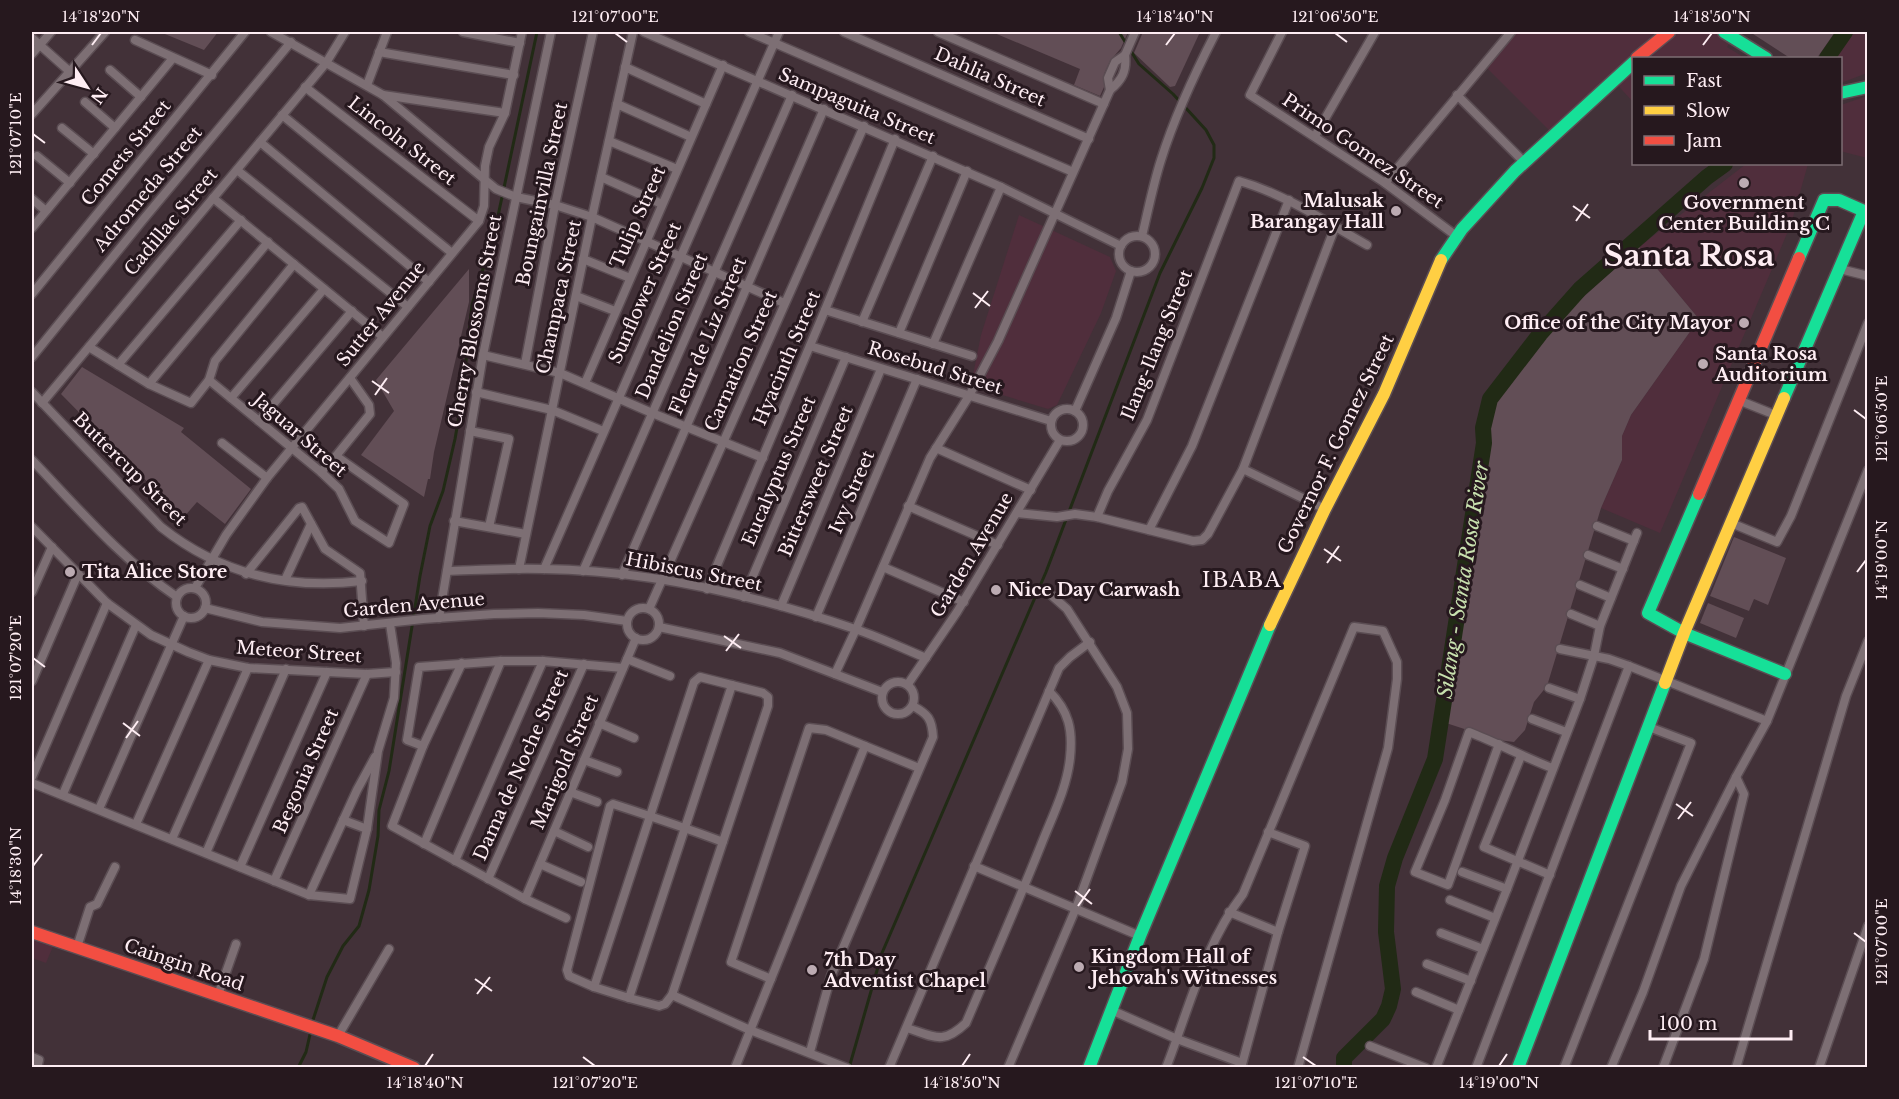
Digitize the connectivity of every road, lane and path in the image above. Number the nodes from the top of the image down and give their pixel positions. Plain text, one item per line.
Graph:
1 (51, 32) edge
2 (105, 32) edge
3 (245, 32) edge
4 (271, 32) edge
5 (345, 32) edge
6 (387, 32) edge
7 (463, 32) edge
8 (522, 32) edge
9 (551, 32) edge
10 (593, 32) edge
11 (633, 32) edge
12 (644, 32) edge
13 (749, 32) edge
14 (779, 32) edge
15 (844, 32) edge
16 (938, 32) edge
17 (1216, 32) edge
18 (1282, 32) edge
19 (1375, 32) edge
20 (1511, 32) edge
21 (1669, 32) edge
22 (1724, 32) edge
23 (1134, 34) edge
24 (32, 38) edge
25 (135, 40) dead end
26 (291, 42) junction
27 (520, 42) junction
28 (774, 42) junction
29 (40, 45) junction
30 (379, 52) junction
31 (32, 54) edge
32 (1638, 57) edge
33 (1764, 57) edge
34 (173, 58) junction
35 (326, 63) junction
36 (1632, 64) edge
37 (723, 65) junction
38 (625, 68) junction
39 (110, 70) dead end
40 (69, 71) junction
41 (212, 75) junction
42 (514, 75) junction
43 (756, 80) junction
44 (367, 85) junction
45 (305, 87) junction
46 (1868, 87) edge
47 (1842, 93) edge
48 (383, 95) junction
49 (792, 95) junction
50 (1457, 95) junction
51 (141, 97) junction
52 (85, 102) dead end
53 (617, 104) junction
54 (705, 104) junction
55 (1104, 104) junction
56 (824, 109) junction
57 (505, 112) junction
58 (32, 114) edge
59 (282, 115) junction
60 (864, 126) junction
61 (62, 128) dead end
62 (115, 128) junction
63 (1316, 136) junction
64 (691, 137) junction
65 (896, 139) junction
66 (1089, 139) junction
67 (609, 141) junction
68 (260, 142) junction
69 (94, 154) junction
70 (37, 156) dead end
71 (933, 156) junction
72 (1524, 162) junction
73 (677, 169) junction
74 (237, 170) junction
75 (967, 171) junction
76 (1073, 172) junction
77 (601, 177) junction
78 (484, 181) junction
79 (70, 183) junction
80 (1384, 183) junction
81 (1001, 187) junction
82 (514, 196) junction
83 (213, 198) junction
84 (32, 199) edge
85 (1289, 200) junction
86 (662, 204) junction
87 (555, 205) junction
88 (46, 211) junction
89 (1056, 213) junction
90 (592, 217) junction
91 (241, 220) junction
92 (479, 221) junction
93 (1335, 227) junction
94 (32, 228) edge
95 (1455, 235) junction
96 (1142, 236) junction
97 (645, 241) junction
98 (268, 242) junction
99 (1367, 245) dead end
100 (1121, 246) junction
101 (452, 254) junction
102 (679, 256) junction
103 (584, 259) junction
104 (294, 264) junction
105 (1840, 269) junction
106 (713, 271) junction
107 (1131, 271) junction
108 (1868, 276) edge
109 (630, 278) junction
110 (429, 282) junction
111 (747, 287) junction
112 (324, 289) junction
113 (32, 294) edge
114 (576, 296) junction
115 (784, 303) junction
116 (408, 307) junction
117 (825, 310) junction
118 (352, 311) junction
119 (615, 311) junction
120 (862, 322) junction
121 (1868, 323) edge
122 (898, 333) junction
123 (383, 337) junction
124 (933, 344) junction
125 (810, 346) junction
126 (88, 347) junction
127 (483, 355) junction
128 (32, 357) edge
129 (846, 357) junction
130 (972, 357) dead end
131 (525, 364) junction
132 (118, 365) junction
133 (881, 369) junction
134 (560, 373) junction
135 (350, 378) junction
136 (917, 379) junction
137 (209, 380) junction
138 (585, 382) junction
139 (149, 384) junction
140 (32, 392) edge
141 (476, 392) junction
142 (969, 396) junction
143 (231, 398) junction
144 (618, 398) junction
145 (1738, 400) junction
146 (42, 403) junction
147 (552, 410) junction
148 (1075, 411) junction
149 (652, 413) junction
150 (1778, 416) junction
151 (259, 421) junction
152 (1051, 421) junction
153 (687, 428) junction
154 (470, 431) junction
155 (603, 431) junction
156 (1060, 440) junction
157 (723, 442) junction
158 (222, 443) dead end
159 (292, 448) junction
160 (936, 448) junction
161 (336, 456) junction
162 (763, 458) junction
163 (32, 460) edge
164 (1243, 469) junction
165 (1868, 470) edge
166 (321, 472) junction
167 (267, 478) junction
168 (1031, 490) junction
169 (908, 506) junction
170 (1325, 509) junction
171 (1017, 513) junction
172 (1097, 517) junction
173 (454, 521) junction
174 (1731, 523) junction
175 (311, 524) junction
176 (1598, 526) dead end
177 (32, 527) edge
178 (489, 527) junction
179 (1149, 530) junction
180 (526, 534) junction
181 (998, 545) junction
182 (52, 547) junction
183 (1588, 555) dead end
184 (210, 560) junction
185 (883, 567) junction
186 (519, 569) junction
187 (544, 569) junction
188 (1623, 569) junction
189 (447, 571) junction
190 (583, 571) junction
191 (78, 574) junction
192 (246, 574) junction
193 (622, 574) junction
194 (285, 580) junction
195 (663, 580) junction
196 (362, 581) junction
197 (1580, 585) dead end
198 (195, 588) junction
199 (706, 589) junction
200 (32, 592) edge
201 (1050, 594) dead end
202 (177, 597) junction
203 (744, 597) junction
204 (1611, 598) junction
205 (964, 602) junction
206 (107, 603) junction
207 (781, 606) junction
208 (205, 608) junction
209 (649, 609) junction
210 (1571, 614) dead end
211 (184, 616) junction
212 (816, 617) junction
213 (439, 618) junction
214 (627, 621) junction
215 (390, 624) junction
216 (136, 625) junction
217 (364, 626) junction
218 (1600, 626) junction
219 (659, 627) junction
220 (856, 629) junction
221 (1684, 633) junction
222 (636, 638) junction
223 (1868, 641) edge
224 (1089, 642) junction
225 (170, 645) junction
226 (1560, 649) dead end
227 (1594, 656) junction
228 (926, 658) junction
229 (209, 660) junction
230 (501, 661) junction
231 (543, 661) junction
232 (462, 663) junction
233 (625, 663) junction
234 (584, 664) junction
235 (1629, 666) junction
236 (248, 668) junction
237 (286, 669) junction
238 (327, 672) junction
239 (396, 672) junction
240 (367, 674) junction
241 (835, 674) junction
242 (1785, 674) junction
243 (670, 676) dead end
244 (1666, 680) junction
245 (32, 681) edge
246 (908, 684) junction
247 (732, 685) junction
248 (1550, 688) dead end
249 (1049, 691) junction
250 (882, 692) junction
251 (1580, 699) junction
252 (913, 706) junction
253 (1532, 719) dead end
254 (1767, 721) junction
255 (599, 723) junction
256 (1649, 727) junction
257 (1566, 732) junction
258 (634, 738) dead end
259 (1499, 744) junction
260 (423, 746) junction
261 (866, 746) junction
262 (378, 751) junction
263 (1521, 756) junction
264 (584, 760) junction
265 (919, 768) junction
266 (1552, 768) junction
267 (617, 772) dead end
268 (32, 777) edge
269 (1736, 777) junction
270 (32, 783) edge
271 (357, 790) junction
272 (570, 792) junction
273 (63, 794) junction
274 (373, 795) junction
275 (597, 802) dead end
276 (99, 809) junction
277 (651, 816) junction
278 (343, 820) junction
279 (136, 824) junction
280 (686, 827) junction
281 (367, 829) junction
282 (554, 831) junction
283 (1268, 832) junction
284 (172, 839) junction
285 (723, 842) junction
286 (424, 844) junction
287 (588, 846) dead end
288 (206, 853) junction
289 (455, 861) junction
290 (1517, 862) junction
291 (540, 864) junction
292 (975, 866) junction
293 (115, 867) dead end
294 (240, 867) junction
295 (1462, 872) dead end
296 (1550, 875) junction
297 (488, 879) junction
298 (274, 881) junction
299 (581, 882) dead end
300 (1024, 887) junction
301 (1507, 890) junction
302 (309, 895) junction
303 (525, 899) junction
304 (1450, 900) dead end
305 (1076, 908) junction
306 (1229, 912) junction
307 (566, 918) dead end
308 (1495, 918) junction
309 (1868, 926) edge
310 (32, 932) edge
311 (1278, 932) junction
312 (1441, 933) dead end
313 (1140, 936) junction
314 (236, 944) dead end
315 (77, 947) junction
316 (389, 949) dead end
317 (1483, 949) junction
318 (1427, 964) dead end
319 (771, 978) junction
320 (1471, 981) junction
321 (594, 987) junction
322 (1416, 992) dead end
323 (218, 994) junction
324 (672, 995) junction
325 (629, 998) junction
326 (1111, 1010) junction
327 (1459, 1010) junction
328 (907, 1028) junction
329 (750, 1030) junction
330 (338, 1036) junction
331 (1177, 1039) junction
332 (1370, 1046) dead end
333 (810, 1052) junction
334 (32, 1057) edge
335 (1241, 1065) edge
336 (1411, 1065) edge
337 (37, 1068) edge
338 (414, 1068) edge
339 (735, 1068) edge
340 (848, 1068) edge
341 (889, 1068) edge
342 (1008, 1068) edge
343 (1089, 1068) edge
344 (1166, 1068) edge
345 (1298, 1068) edge
346 (1426, 1068) edge
347 (1436, 1068) edge
348 (1476, 1068) edge
349 (1518, 1068) edge
350 (1564, 1068) edge
351 (1611, 1068) edge
352 (1663, 1068) edge
353 (1736, 1068) edge
354 (1819, 1068) edge

1 - 29 street
2 - 40 street
3 - 41 street, Comets Street
4 - 26 street
5 - 35 street, Cadillac Street
6 - 30 street
7 - 27 street
8 - 27 street, Sutter Avenue
9 - 82 street, Cherry Blossoms Street
10 - 87 street, Boungainvilla Street
11 - 38 street, Champaca Street
12 - 37 street, Sampaguita Street
13 - 28 street
14 - 28 street, Sunflower Street
15 - 66 street, Dahlia Street
16 - 55 street
17 - 96 street
18 - 63 street, Primo Gomez Street
19 - 63 street
20 - 50 street
21 - 32 street
22 - 33 street
23 - 55 street
24 - 29 street
25 - 34 street
26 - 35 street
26 - 128 street, Adromeda Street
27 - 42 street, Sutter Avenue
28 - 43 street, Sunflower Street
28 - 76 street
29 - 31 street
29 - 40 street
30 - 42 street
30 - 44 street
34 - 41 street
34 - 51 street
35 - 44 street
35 - 45 street, Cadillac Street
36 - 72 street, Governor F. Gomez Street
37 - 43 street, Sampaguita Street
37 - 54 street, Tulip Street
38 - 53 street, Champaca Street
38 - 54 street
39 - 51 street
40 - 58 street
41 - 113 street, Comets Street
42 - 57 street, Sutter Avenue
43 - 49 street, Sampaguita Street
43 - 102 street, Sunflower Street
44 - 48 street
45 - 59 street, Cadillac Street
45 - 92 street, Lincoln Street
46 - 47 street
48 - 57 street
48 - 78 street
49 - 56 street, Sampaguita Street
49 - 106 street, Dandelion Street
50 - 72 street
50 - 80 street
51 - 62 street
52 - 62 street
53 - 64 street
53 - 67 street, Champaca Street
54 - 64 street, Tulip Street
55 - 66 street
56 - 60 street, Sampaguita Street
56 - 111 street, Fleur de Liz Street
57 - 78 street, Sutter Avenue
59 - 68 street, Cadillac Street
59 - 101 street
60 - 65 street, Sampaguita Street
60 - 115 street, Carnation Street
61 - 69 street
62 - 69 street
63 - 80 street, Primo Gomez Street
64 - 73 street, Tulip Street
65 - 71 street, Sampaguita Street
65 - 117 street, Hyacinth Street
66 - 76 street
67 - 73 street
67 - 77 street, Champaca Street
68 - 74 street, Cadillac Street
68 - 110 street
69 - 79 street
70 - 79 street
71 - 75 street, Sampaguita Street
71 - 120 street
72 - 95 street, Governor F. Gomez Street
73 - 86 street, Tulip Street
74 - 83 street, Cadillac Street
74 - 116 street
75 - 81 street, Sampaguita Street
75 - 122 street
76 - 89 street
77 - 86 street
77 - 90 street, Champaca Street
78 - 82 street
78 - 92 street, Sutter Avenue
79 - 88 street
80 - 95 street, Primo Gomez Street
81 - 89 street, Sampaguita Street
81 - 124 street
82 - 87 street
82 - 127 street, Cherry Blossoms Street
83 - 91 street
83 - 126 street, Cadillac Street
84 - 88 street
85 - 93 street
85 - 172 street, Ilang-Ilang Street
85 - 179 street
86 - 97 street, Tulip Street
87 - 90 street
87 - 131 street, Boungainvilla Street
88 - 94 street
89 - 100 street, Sampaguita Street
89 - 142 street
90 - 97 street
90 - 103 street, Champaca Street
91 - 98 street
91 - 132 street
92 - 101 street, Sutter Avenue
93 - 99 street
93 - 164 street
95 - 170 street, Governor F. Gomez Street
96 - 100 street
96 - 107 street
97 - 102 street
97 - 109 street, Tulip Street
98 - 104 street
98 - 139 street
100 - 107 street
101 - 110 street, Sutter Avenue
102 - 106 street
102 - 144 street, Sunflower Street
103 - 109 street
103 - 114 street, Champaca Street
104 - 112 street
104 - 137 street
105 - 108 street
105 - 145 street
105 - 150 street
106 - 111 street
106 - 149 street, Dandelion Street
107 - 148 street
109 - 119 street, Tulip Street
110 - 116 street, Sutter Avenue
111 - 115 street
111 - 153 street, Fleur de Liz Street
112 - 118 street
112 - 143 street
114 - 119 street
114 - 134 street, Champaca Street
115 - 157 street, Carnation Street
116 - 123 street, Sutter Avenue
117 - 120 street
117 - 125 street, Hyacinth Street
118 - 123 street
118 - 151 street
119 - 138 street, Tulip Street
120 - 122 street
121 - 174 street
122 - 124 street
123 - 135 street, Sutter Avenue
124 - 130 street
125 - 129 street, Rosebud Street
125 - 162 street, Hyacinth Street
126 - 132 street
126 - 146 street, Cadillac Street
127 - 131 street
127 - 141 street, Cherry Blossoms Street
129 - 133 street, Rosebud Street
129 - 203 street, Eucalyptus Street
131 - 134 street
132 - 139 street
133 - 136 street, Rosebud Street
133 - 207 street, Bittersweet Street
134 - 138 street
134 - 147 street, Champaca Street
135 - 159 street, Sutter Avenue
135 - 161 street
136 - 142 street, Rosebud Street
136 - 212 street, Ivy Street
137 - 139 street
137 - 143 street, Jaguar Street
138 - 144 street
140 - 146 street, Buttercup Street
141 - 147 street
141 - 154 street, Cherry Blossoms Street
142 - 152 street, Rosebud Street
142 - 160 street
143 - 151 street, Jaguar Street
144 - 149 street
144 - 155 street, Sunflower Street
145 - 150 street
145 - 221 street
146 - 184 street, Buttercup Street
147 - 155 street
147 - 180 street, Champaca Street
148 - 152 street
148 - 156 street
149 - 153 street
149 - 190 street, Dandelion Street
150 - 174 street
151 - 159 street, Jaguar Street
152 - 156 street
153 - 157 street
153 - 193 street, Fleur de Liz Street
154 - 173 street, Cherry Blossoms Street
154 - 178 street
155 - 187 street, Sunflower Street
156 - 168 street, Garden Avenue
157 - 162 street
157 - 195 street, Carnation Street
158 - 167 street
159 - 166 street, Jaguar Street
159 - 167 street, Sutter Avenue
160 - 168 street
160 - 169 street
161 - 166 street
161 - 166 street, Jaguar Street
162 - 199 street, Hyacinth Street
163 - 202 street
164 - 170 street
164 - 179 street
165 - 242 street
167 - 184 street, Sutter Avenue
168 - 171 street, Garden Avenue
169 - 181 street
169 - 185 street
170 - 313 street, Governor F. Gomez Street
171 - 172 street
171 - 181 street, Garden Avenue
172 - 179 street
173 - 178 street
173 - 189 street, Cherry Blossoms Street
174 - 221 street
175 - 192 street
175 - 194 street
175 - 196 street
176 - 188 street
177 - 182 street, Meteor Street
178 - 180 street
180 - 186 street, Champaca Street
181 - 205 street, Garden Avenue
182 - 191 street, Meteor Street
182 - 200 street
183 - 188 street
184 - 192 street, Buttercup Street
184 - 198 street, Sutter Avenue
185 - 205 street
185 - 220 street
186 - 187 street, Hibiscus Street
186 - 189 street, Hibiscus Street
187 - 190 street, Hibiscus Street
188 - 204 street
189 - 213 street, Cherry Blossoms Street
190 - 193 street, Hibiscus Street
191 - 206 street, Meteor Street
191 - 245 street
192 - 194 street, Buttercup Street
193 - 195 street, Hibiscus Street
194 - 196 street, Buttercup Street
195 - 199 street, Hibiscus Street
195 - 209 street, Carnation Street
196 - 217 street
197 - 204 street
198 - 202 street
198 - 208 street
199 - 203 street, Hibiscus Street
201 - 224 street
202 - 211 street
203 - 207 street, Hibiscus Street
204 - 218 street
205 - 228 street, Garden Avenue
206 - 216 street, Meteor Street
206 - 268 street
207 - 212 street, Hibiscus Street
208 - 211 street
208 - 217 street, Garden Avenue
209 - 214 street
209 - 219 street
210 - 218 street
211 - 225 street
212 - 220 street, Hibiscus Street
213 - 214 street, Garden Avenue
213 - 215 street, Garden Avenue
214 - 222 street
215 - 217 street, Garden Avenue
215 - 239 street
216 - 225 street, Meteor Street
216 - 273 street
218 - 227 street
219 - 222 street
219 - 241 street
220 - 228 street, Hibiscus Street
220 - 241 street
221 - 242 street
221 - 244 street
222 - 233 street, Marigold Street
223 - 353 street
224 - 249 street
224 - 305 street
225 - 229 street, Meteor Street
225 - 276 street
226 - 227 street
227 - 235 street
227 - 251 street
228 - 246 street, Garden Avenue
229 - 236 street, Meteor Street
229 - 279 street
230 - 231 street
230 - 232 street
230 - 286 street
231 - 234 street
231 - 289 street
232 - 260 street
232 - 260 street
233 - 234 street
233 - 243 street
233 - 255 street, Marigold Street
234 - 297 street, Dama de Noche Street
235 - 244 street
235 - 296 street
236 - 237 street, Meteor Street
236 - 284 street
237 - 238 street, Meteor Street
237 - 288 street
238 - 240 street, Meteor Street
238 - 294 street
239 - 240 street, Meteor Street
239 - 262 street
240 - 298 street, Begonia Street
241 - 250 street
242 - 254 street
244 - 254 street
244 - 256 street
246 - 250 street
246 - 252 street
247 - 277 street
247 - 280 street
247 - 285 street
248 - 251 street
249 - 292 street
249 - 300 street
250 - 252 street
251 - 257 street
252 - 265 street
253 - 257 street
254 - 269 street
255 - 258 street
255 - 264 street, Marigold Street
256 - 349 street
256 - 350 street
257 - 266 street
259 - 259 street
259 - 263 street
260 - 286 street
261 - 265 street
261 - 319 street
261 - 319 street
262 - 271 street
262 - 274 street
263 - 266 street
263 - 290 street
264 - 267 street
264 - 272 street, Marigold Street
265 - 333 street
266 - 290 street
269 - 351 street
269 - 352 street
270 - 273 street
271 - 274 street
271 - 278 street
272 - 275 street
272 - 282 street, Marigold Street
273 - 276 street
274 - 281 street
276 - 279 street
277 - 280 street
277 - 321 street
277 - 321 street
278 - 281 street
278 - 302 street
279 - 284 street
280 - 285 street
280 - 325 street
281 - 302 street
282 - 287 street
282 - 291 street, Marigold Street
283 - 306 street
283 - 311 street
283 - 345 street
284 - 288 street
285 - 324 street
286 - 289 street
288 - 294 street
289 - 297 street
290 - 296 street
290 - 301 street
291 - 299 street
291 - 303 street, Marigold Street
292 - 300 street
292 - 328 street
293 - 315 street
294 - 298 street
295 - 301 street
296 - 348 street
297 - 303 street
298 - 302 street
300 - 305 street
300 - 328 street
301 - 308 street
303 - 307 street
304 - 308 street
305 - 313 street
305 - 342 street
306 - 311 street
306 - 331 street
308 - 317 street
309 - 354 street
310 - 315 street, Caingin Road
311 - 335 street
312 - 317 street
313 - 326 street, Governor F. Gomez Street
314 - 323 street
315 - 323 street, Caingin Road
316 - 330 street
317 - 320 street
318 - 320 street
319 - 329 street
320 - 327 street
321 - 325 street
322 - 327 street
323 - 330 street, Caingin Road
324 - 325 street
324 - 329 street
326 - 331 street
326 - 343 street, Governor F. Gomez Street
327 - 347 street
328 - 341 street
329 - 333 street
329 - 339 street
330 - 338 street, Caingin Road
331 - 335 street
331 - 344 street
332 - 336 street
333 - 340 street
334 - 337 street
336 - 346 street

